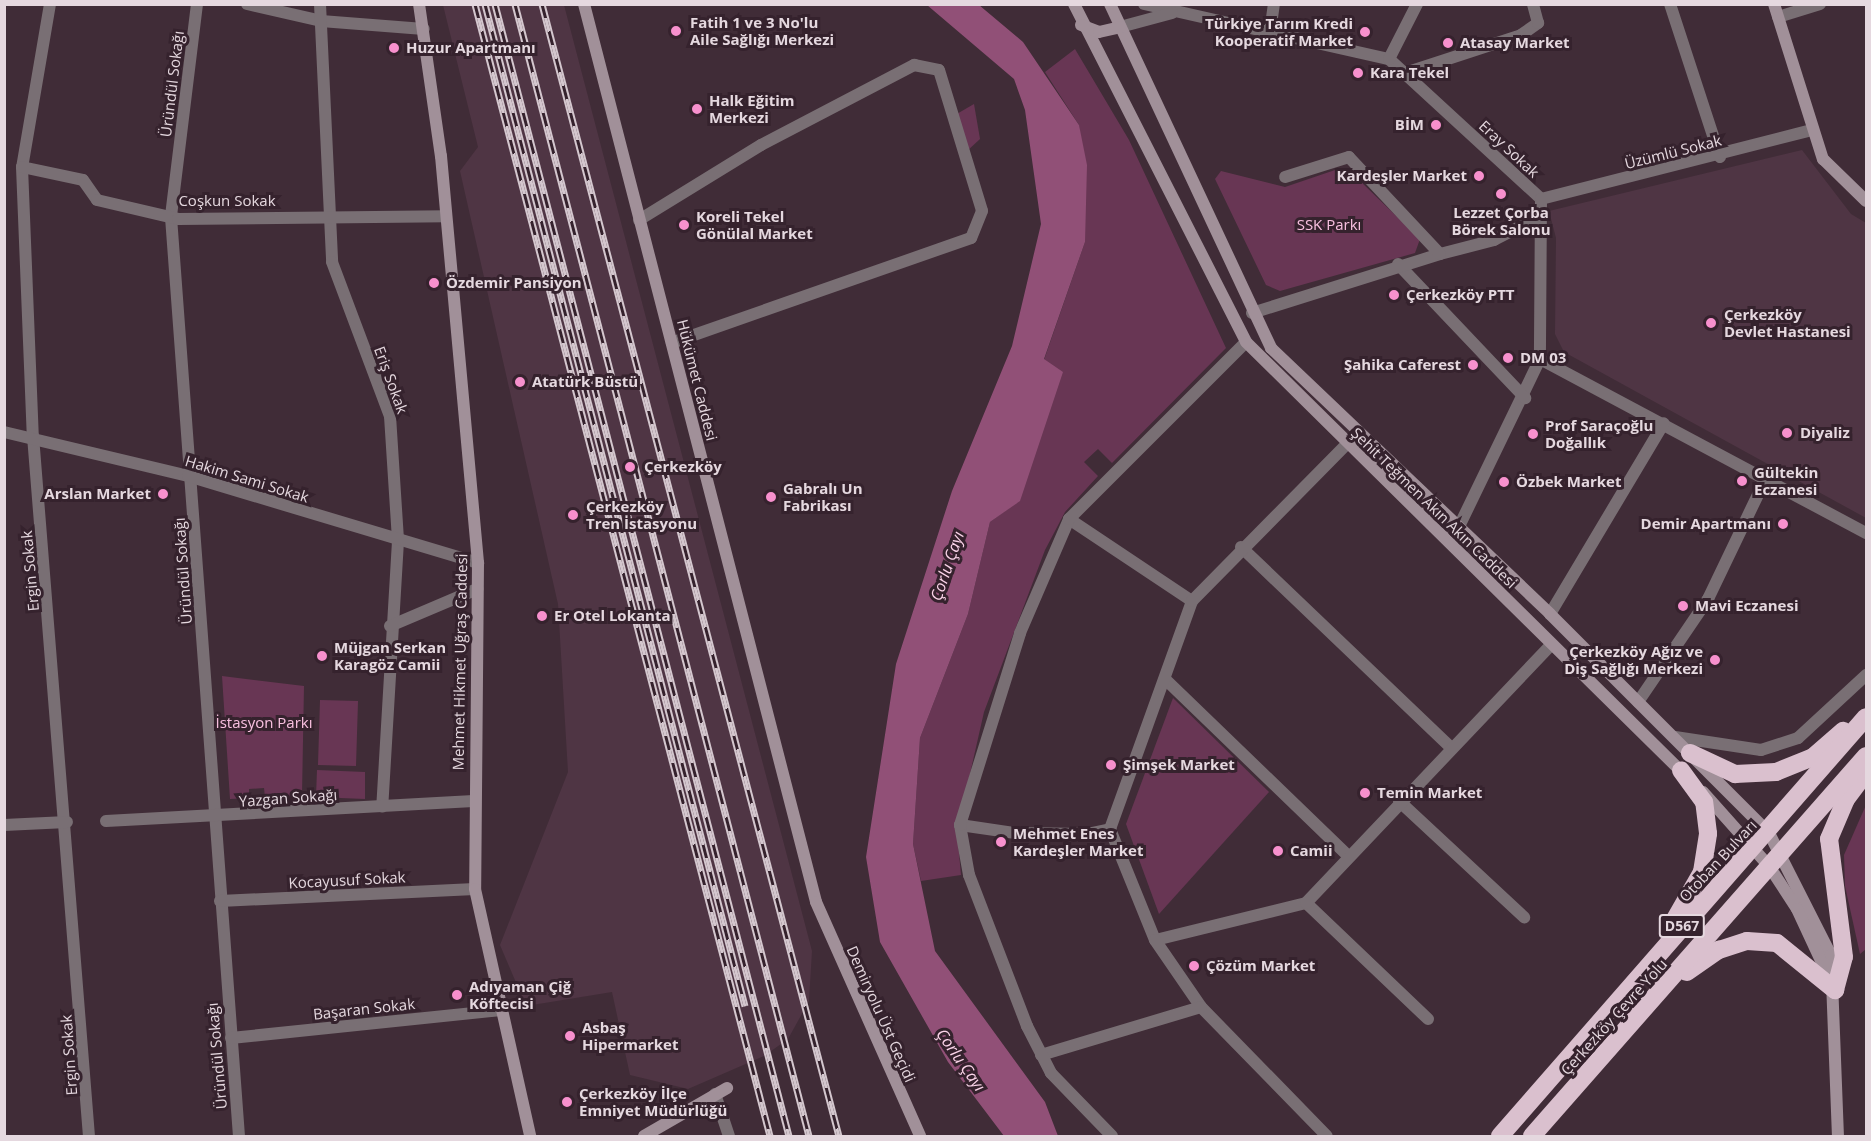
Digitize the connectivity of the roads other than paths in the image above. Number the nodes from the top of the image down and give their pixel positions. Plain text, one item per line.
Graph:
1 (50, 4) edge
2 (197, 4) edge
3 (247, 4) edge
4 (320, 4) edge
5 (419, 4) edge
6 (584, 4) edge
7 (1076, 4) edge
8 (1110, 4) edge
9 (1144, 4) edge
10 (1274, 4) edge
11 (1417, 4) edge
12 (1533, 4) edge
13 (1670, 4) edge
14 (1774, 4) edge
15 (1821, 4) edge
16 (1171, 11) edge
17 (1778, 17) junction
18 (321, 21) junction
19 (1078, 22) junction
20 (1120, 27) junction
21 (424, 29) junction
22 (1270, 32) junction
23 (1389, 59) junction
24 (1405, 73) junction
25 (1812, 130) junction
26 (1720, 157) junction
27 (22, 167) junction
28 (1285, 177) dead end
29 (1541, 199) junction
30 (1866, 201) edge
31 (331, 213) junction
32 (446, 216) junction
33 (1541, 216) junction
34 (171, 217) junction
35 (639, 220) junction
36 (1440, 254) junction
37 (1398, 264) junction
38 (1252, 313) junction
39 (1246, 342) junction
40 (672, 344) junction
41 (1540, 359) junction
42 (1525, 398) junction
43 (1664, 423) junction
44 (4, 432) edge
45 (33, 436) junction
46 (1347, 444) junction
47 (188, 476) junction
48 (1767, 476) junction
49 (1069, 519) junction
50 (1458, 529) junction
51 (1866, 533) edge
52 (398, 541) junction
53 (1241, 547) junction
54 (478, 563) junction
55 (477, 589) junction
56 (1192, 602) junction
57 (1550, 614) junction
58 (390, 626) junction
59 (1551, 645) junction
60 (1866, 675) edge
61 (1165, 679) junction
62 (1638, 702) junction
63 (1866, 710) edge
64 (1866, 717) edge
65 (1675, 737) junction
66 (1450, 747) junction
67 (1690, 753) junction
68 (1866, 756) edge
69 (1681, 770) junction
70 (1866, 771) edge
71 (473, 801) junction
72 (1399, 801) junction
73 (382, 807) junction
74 (214, 818) junction
75 (105, 821) dead end
76 (67, 822) junction
77 (4, 825) edge
78 (960, 825) junction
79 (1110, 829) junction
80 (1769, 833) junction
81 (1753, 849) junction
82 (1348, 856) junction
83 (1774, 860) junction
84 (475, 889) junction
85 (220, 901) junction
86 (816, 902) joint
87 (1306, 903) junction
88 (1524, 917) dead end
89 (1155, 940) junction
90 (1645, 966) junction
91 (1670, 982) junction
92 (1835, 990) junction
93 (1201, 1007) junction
94 (501, 1010) junction
95 (1428, 1019) dead end
96 (231, 1038) junction
97 (1041, 1055) junction
98 (727, 1088) dead end
99 (715, 1094) junction
100 (90, 1137) edge
101 (239, 1137) edge
102 (530, 1137) edge
103 (644, 1137) edge
104 (729, 1137) edge
105 (920, 1137) edge
106 (1112, 1137) edge
107 (1327, 1137) edge
108 (1500, 1137) edge
109 (1532, 1137) edge
110 (1838, 1137) edge

1 - 27 street, Ergin Sokak
2 - 34 street, Üründül Sokağı
3 - 18 street
4 - 18 street, Eriş Sokak
5 - 21 main road, Mehmet Hikmet Uğraş Caddesi
6 - 35 main road, Hükümet Caddesi
7 - 19 main road
8 - 20 main road, Şehit Teğmen Akın Akın Caddesi
9 - 16 street, Eray Sokak
10 - 22 street
11 - 23 street
12 - 24 street
13 - 26 street
14 - 17 main road
15 - 17 street
16 - 20 street
16 - 22 street, Eray Sokak
17 - 25 main road
18 - 21 street
18 - 31 street, Eriş Sokak
19 - 20 main road
19 - 39 main road, Şehit Teğmen Akın Akın Caddesi
20 - 38 main road, Şehit Teğmen Akın Akın Caddesi
21 - 32 main road, Mehmet Hikmet Uğraş Caddesi
22 - 23 street, Eray Sokak
23 - 24 street, Eray Sokak
24 - 29 street, Eray Sokak
25 - 26 street, Üzümlü Sokak
25 - 30 main road
26 - 29 street, Üzümlü Sokak
27 - 34 street, Coşkun Sokak
27 - 45 street, Ergin Sokak
28 - 36 street
29 - 33 street, Eray Sokak
31 - 32 street, Coşkun Sokak
31 - 34 street, Coşkun Sokak
31 - 52 street, Eriş Sokak
32 - 54 main road, Mehmet Hikmet Uğraş Caddesi
33 - 36 street
33 - 41 street, Eray Sokak
34 - 47 street, Üründül Sokağı
35 - 40 main road, Hükümet Caddesi
35 - 40 street
36 - 37 street
37 - 38 street
37 - 42 street
38 - 50 main road, Şehit Teğmen Akın Akın Caddesi
39 - 46 main road, Şehit Teğmen Akın Akın Caddesi
39 - 49 street
40 - 86 main road, Hükümet Caddesi
41 - 42 street, Eray Sokak
41 - 43 street
42 - 50 street, Eray Sokak
43 - 48 street
43 - 57 street
44 - 45 street, Hakim Sami Sokak
45 - 47 street, Hakim Sami Sokak
45 - 76 street, Ergin Sokak
46 - 53 street
46 - 59 main road, Şehit Teğmen Akın Akın Caddesi
47 - 52 street, Hakim Sami Sokak
47 - 74 street, Üründül Sokağı
48 - 51 street
48 - 62 street
49 - 56 street
49 - 78 street
50 - 57 main road, Şehit Teğmen Akın Akın Caddesi
52 - 54 street, Hakim Sami Sokak
52 - 58 street, Eriş Sokak
53 - 56 street
53 - 66 street
54 - 55 main road, Mehmet Hikmet Uğraş Caddesi
55 - 58 street
55 - 71 main road, Mehmet Hikmet Uğraş Caddesi
56 - 61 street
57 - 62 main road, Şehit Teğmen Akın Akın Caddesi
58 - 73 street, Eriş Sokak
59 - 66 street
59 - 69 main road, Şehit Teğmen Akın Akın Caddesi
60 - 65 street
61 - 79 street
61 - 82 street
62 - 65 main road, Şehit Teğmen Akın Akın Caddesi
63 - 67 highway
64 - 80 highway, Otoban Bulvarı / D567
65 - 67 main road, Şehit Teğmen Akın Akın Caddesi
66 - 72 street
67 - 80 main road, Şehit Teğmen Akın Akın Caddesi
68 - 83 highway, D567
69 - 81 main road, Şehit Teğmen Akın Akın Caddesi
69 - 90 highway
70 - 92 highway
71 - 73 street, Yazgan Sokağı
71 - 84 main road, Mehmet Hikmet Uğraş Caddesi
72 - 82 street
72 - 88 street
73 - 74 street, Yazgan Sokağı
74 - 75 street, Yazgan Sokağı
74 - 85 street, Üründül Sokağı
76 - 77 street
76 - 100 street, Ergin Sokak
78 - 79 street
78 - 97 street
79 - 89 street
80 - 81 highway, Otoban Bulvarı / D567
80 - 83 main road, Şehit Teğmen Akın Akın Caddesi
81 - 83 main road, Şehit Teğmen Akın Akın Caddesi
81 - 90 highway, Otoban Bulvarı / D567
82 - 87 street
83 - 91 highway, Çerkezköy Çevre Yolu / D567
83 - 92 main road, Şehit Teğmen Akın Akın Caddesi
83 - 92 main road
84 - 85 street, Kocayusuf Sokak
84 - 94 main road, Mehmet Hikmet Uğraş Caddesi
85 - 96 street, Üründül Sokağı
86 - 105 main road, Demiryolu Üst Geçidi
87 - 89 street
87 - 95 street
89 - 93 street
90 - 108 highway, Otoban Bulvarı / D567
91 - 92 highway
91 - 109 highway, Çerkezköy Çevre Yolu / D567
92 - 110 main road
93 - 97 street
93 - 107 street
94 - 96 street, Başaran Sokak
94 - 102 main road, Mehmet Hikmet Uğraş Caddesi
96 - 101 street, Üründül Sokağı
97 - 106 street
98 - 99 main road
99 - 103 main road
99 - 104 street

